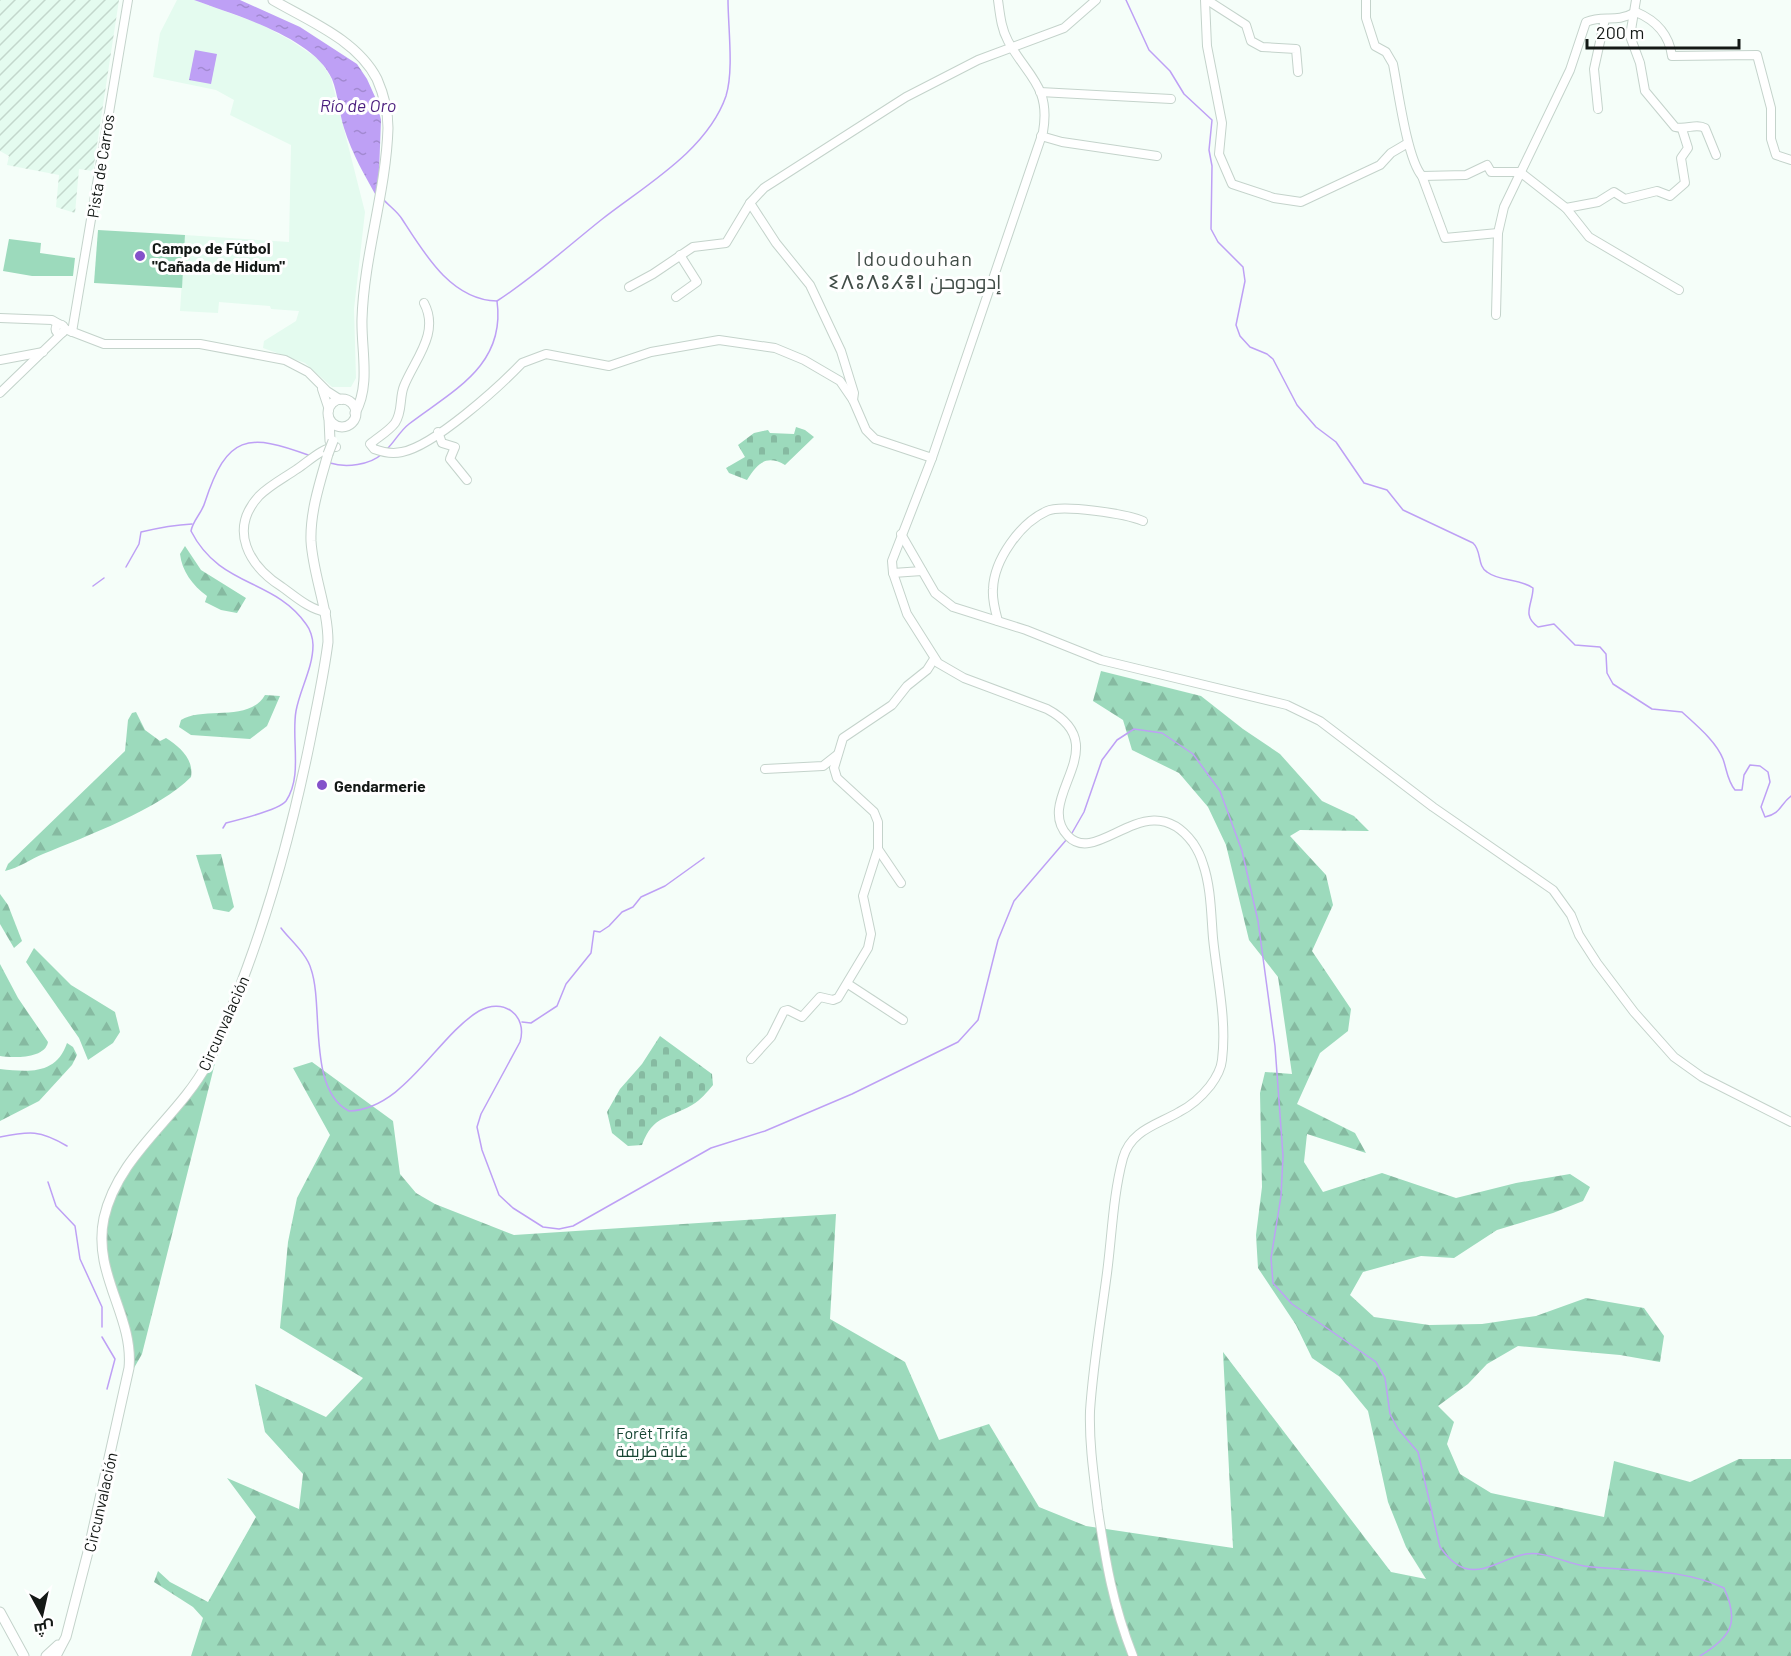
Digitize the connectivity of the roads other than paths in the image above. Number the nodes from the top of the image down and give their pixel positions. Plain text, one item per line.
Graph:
1 (128, 0) edge
2 (273, 0) edge
3 (998, 0) edge
4 (1096, 0) edge
5 (1206, 0) edge
6 (1366, 0) edge
7 (1636, 0) edge
8 (1636, 12) junction
9 (1605, 19) junction
10 (1011, 46) junction
11 (1298, 72) dead end
12 (1040, 92) junction
13 (1171, 99) dead end
14 (1598, 109) dead end
15 (1682, 129) junction
16 (1041, 136) junction
17 (1408, 143) junction
18 (1716, 155) dead end
19 (1157, 156) dead end
20 (1791, 160) edge
21 (1520, 172) junction
22 (1422, 176) junction
23 (750, 203) junction
24 (1566, 208) junction
25 (1498, 233) junction
26 (680, 255) junction
27 (629, 287) dead end
28 (1679, 290) dead end
29 (676, 297) dead end
30 (424, 303) dead end
31 (1496, 315) dead end
32 (0, 318) edge
33 (61, 329) junction
34 (45, 350) junction
35 (0, 360) edge
36 (363, 370) junction
37 (320, 385) junction
38 (0, 393) edge
39 (343, 400) junction
40 (853, 400) junction
41 (355, 413) junction
42 (329, 414) junction
43 (344, 427) junction
44 (438, 432) junction
45 (333, 443) junction
46 (932, 458) junction
47 (467, 480) dead end
48 (1143, 521) dead end
49 (901, 534) junction
50 (922, 571) junction
51 (893, 573) junction
52 (326, 612) junction
53 (998, 621) junction
54 (934, 659) junction
55 (837, 755) junction
56 (765, 769) dead end
57 (878, 849) junction
58 (901, 883) dead end
59 (848, 984) junction
60 (903, 1020) dead end
61 (751, 1059) dead end
62 (1791, 1122) edge
63 (0, 1612) edge
64 (66, 1637) junction
65 (22, 1652) edge
66 (35, 1656) edge
67 (46, 1656) edge
68 (56, 1656) edge
69 (1133, 1656) edge

1 - 33 street, Pista de Carros
2 - 36 main road
3 - 10 street
4 - 10 street
5 - 11 street
5 - 17 street
6 - 17 street
7 - 8 street
8 - 9 street
8 - 15 street
8 - 20 street
9 - 14 street
9 - 21 street
10 - 12 street
10 - 23 street
12 - 13 street
12 - 16 street
15 - 18 street
15 - 24 street
16 - 19 street
16 - 46 street
17 - 22 street
21 - 22 street
21 - 24 street
21 - 25 street
22 - 25 street
23 - 26 street
23 - 40 street
24 - 28 street
25 - 31 street
26 - 27 street
26 - 29 street
30 - 44 street
32 - 33 street
33 - 34 street
33 - 37 street
34 - 35 street
34 - 38 street
36 - 39 main road
36 - 41 main road
37 - 39 street
37 - 42 street
39 - 41 main road
39 - 42 main road
40 - 44 street
40 - 46 street
41 - 43 main road
42 - 43 main road
42 - 45 main road
43 - 45 main road
44 - 47 street
45 - 52 main road, Circunvalación, bridge
45 - 52 street
46 - 49 street
48 - 53 street
49 - 50 street
49 - 51 street
50 - 51 street
50 - 53 street
51 - 54 street
52 - 64 main road, Circunvalación
53 - 62 street
54 - 55 street
54 - 69 street
55 - 56 street
55 - 57 street
57 - 58 street
57 - 59 street
59 - 60 street
59 - 61 street
63 - 65 main road
64 - 67 main road
64 - 68 main road, Circunvalación
65 - 66 main road

